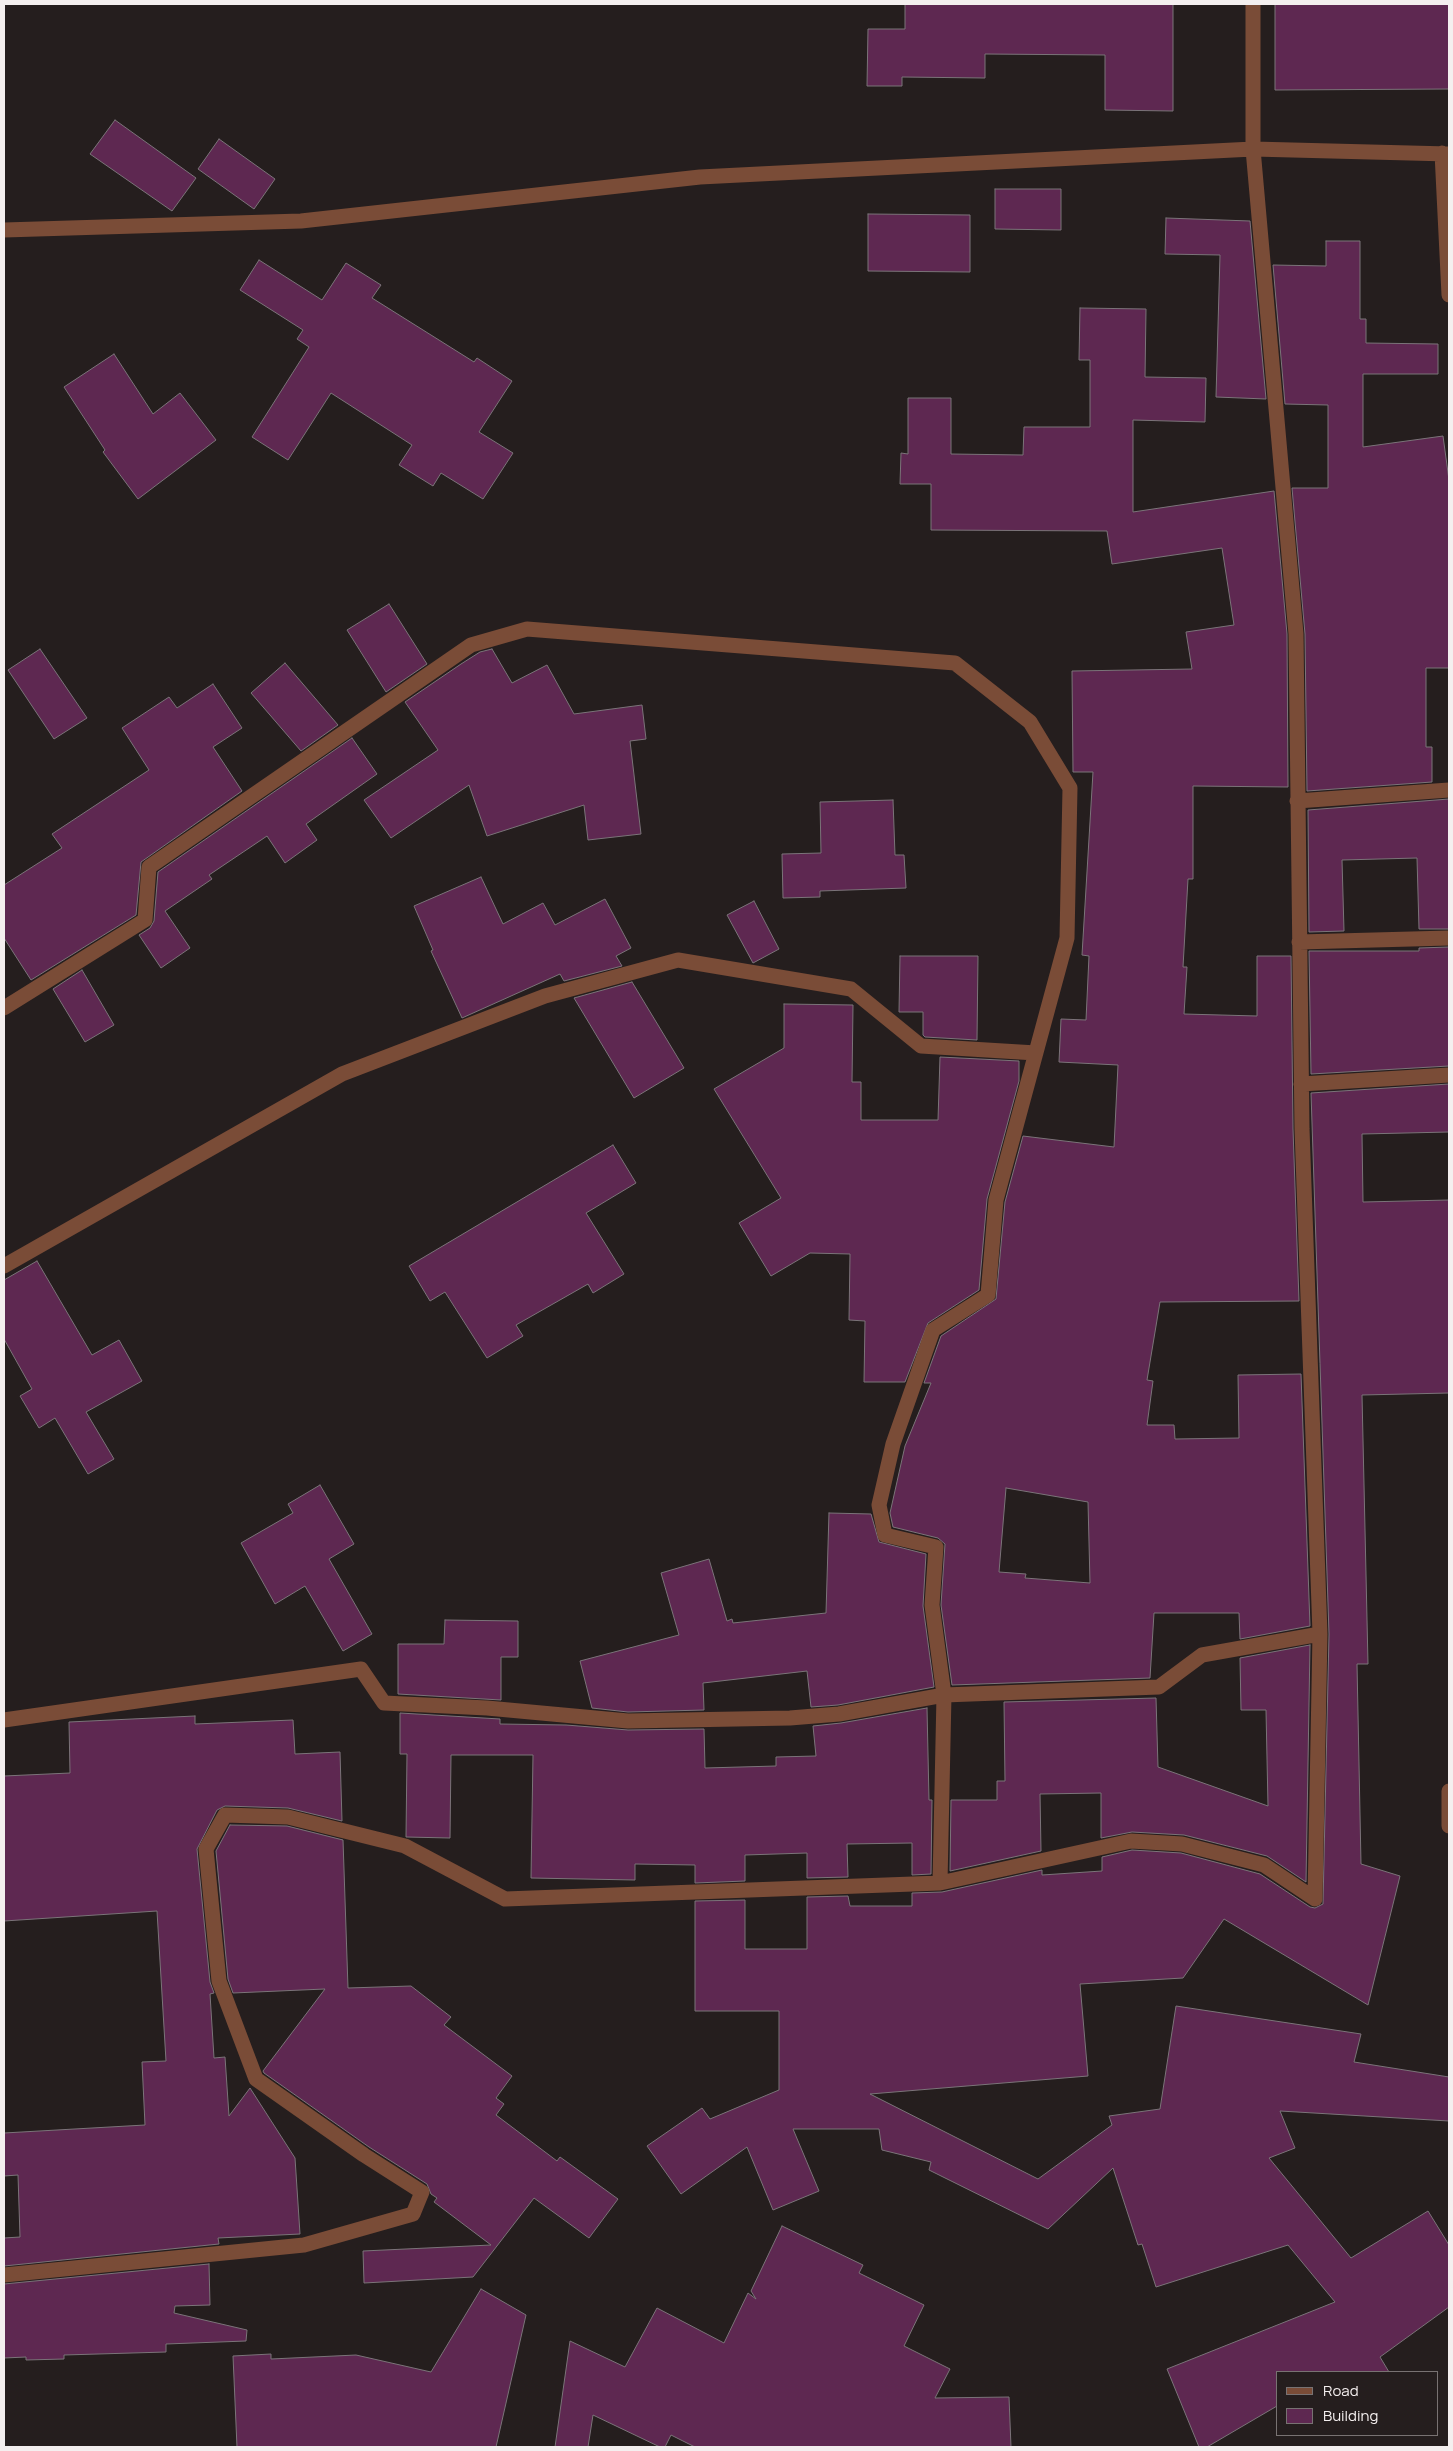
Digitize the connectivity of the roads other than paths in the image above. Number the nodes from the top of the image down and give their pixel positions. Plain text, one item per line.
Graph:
1 (1254, 4) edge
2 (1254, 148) junction
3 (1446, 153) edge
4 (4, 230) edge
5 (1449, 295) edge
6 (1449, 790) edge
7 (1298, 801) junction
8 (1449, 938) edge
9 (1299, 942) junction
10 (4, 1008) edge
11 (1036, 1053) junction
12 (1449, 1075) edge
13 (1301, 1084) junction
14 (4, 1266) edge
15 (1320, 1634) junction
16 (944, 1695) junction
17 (4, 1720) edge
18 (1449, 1791) edge
19 (1449, 1826) edge
20 (940, 1883) junction
21 (4, 2275) edge

1 - 2 street
2 - 3 street
2 - 4 street
2 - 7 street
3 - 5 street
6 - 7 street
7 - 9 street
8 - 9 street
9 - 13 street
10 - 11 street
11 - 14 street
11 - 16 street
12 - 13 street
13 - 15 street
15 - 16 street
15 - 20 street
16 - 17 street
16 - 20 street
18 - 19 street
20 - 21 street

